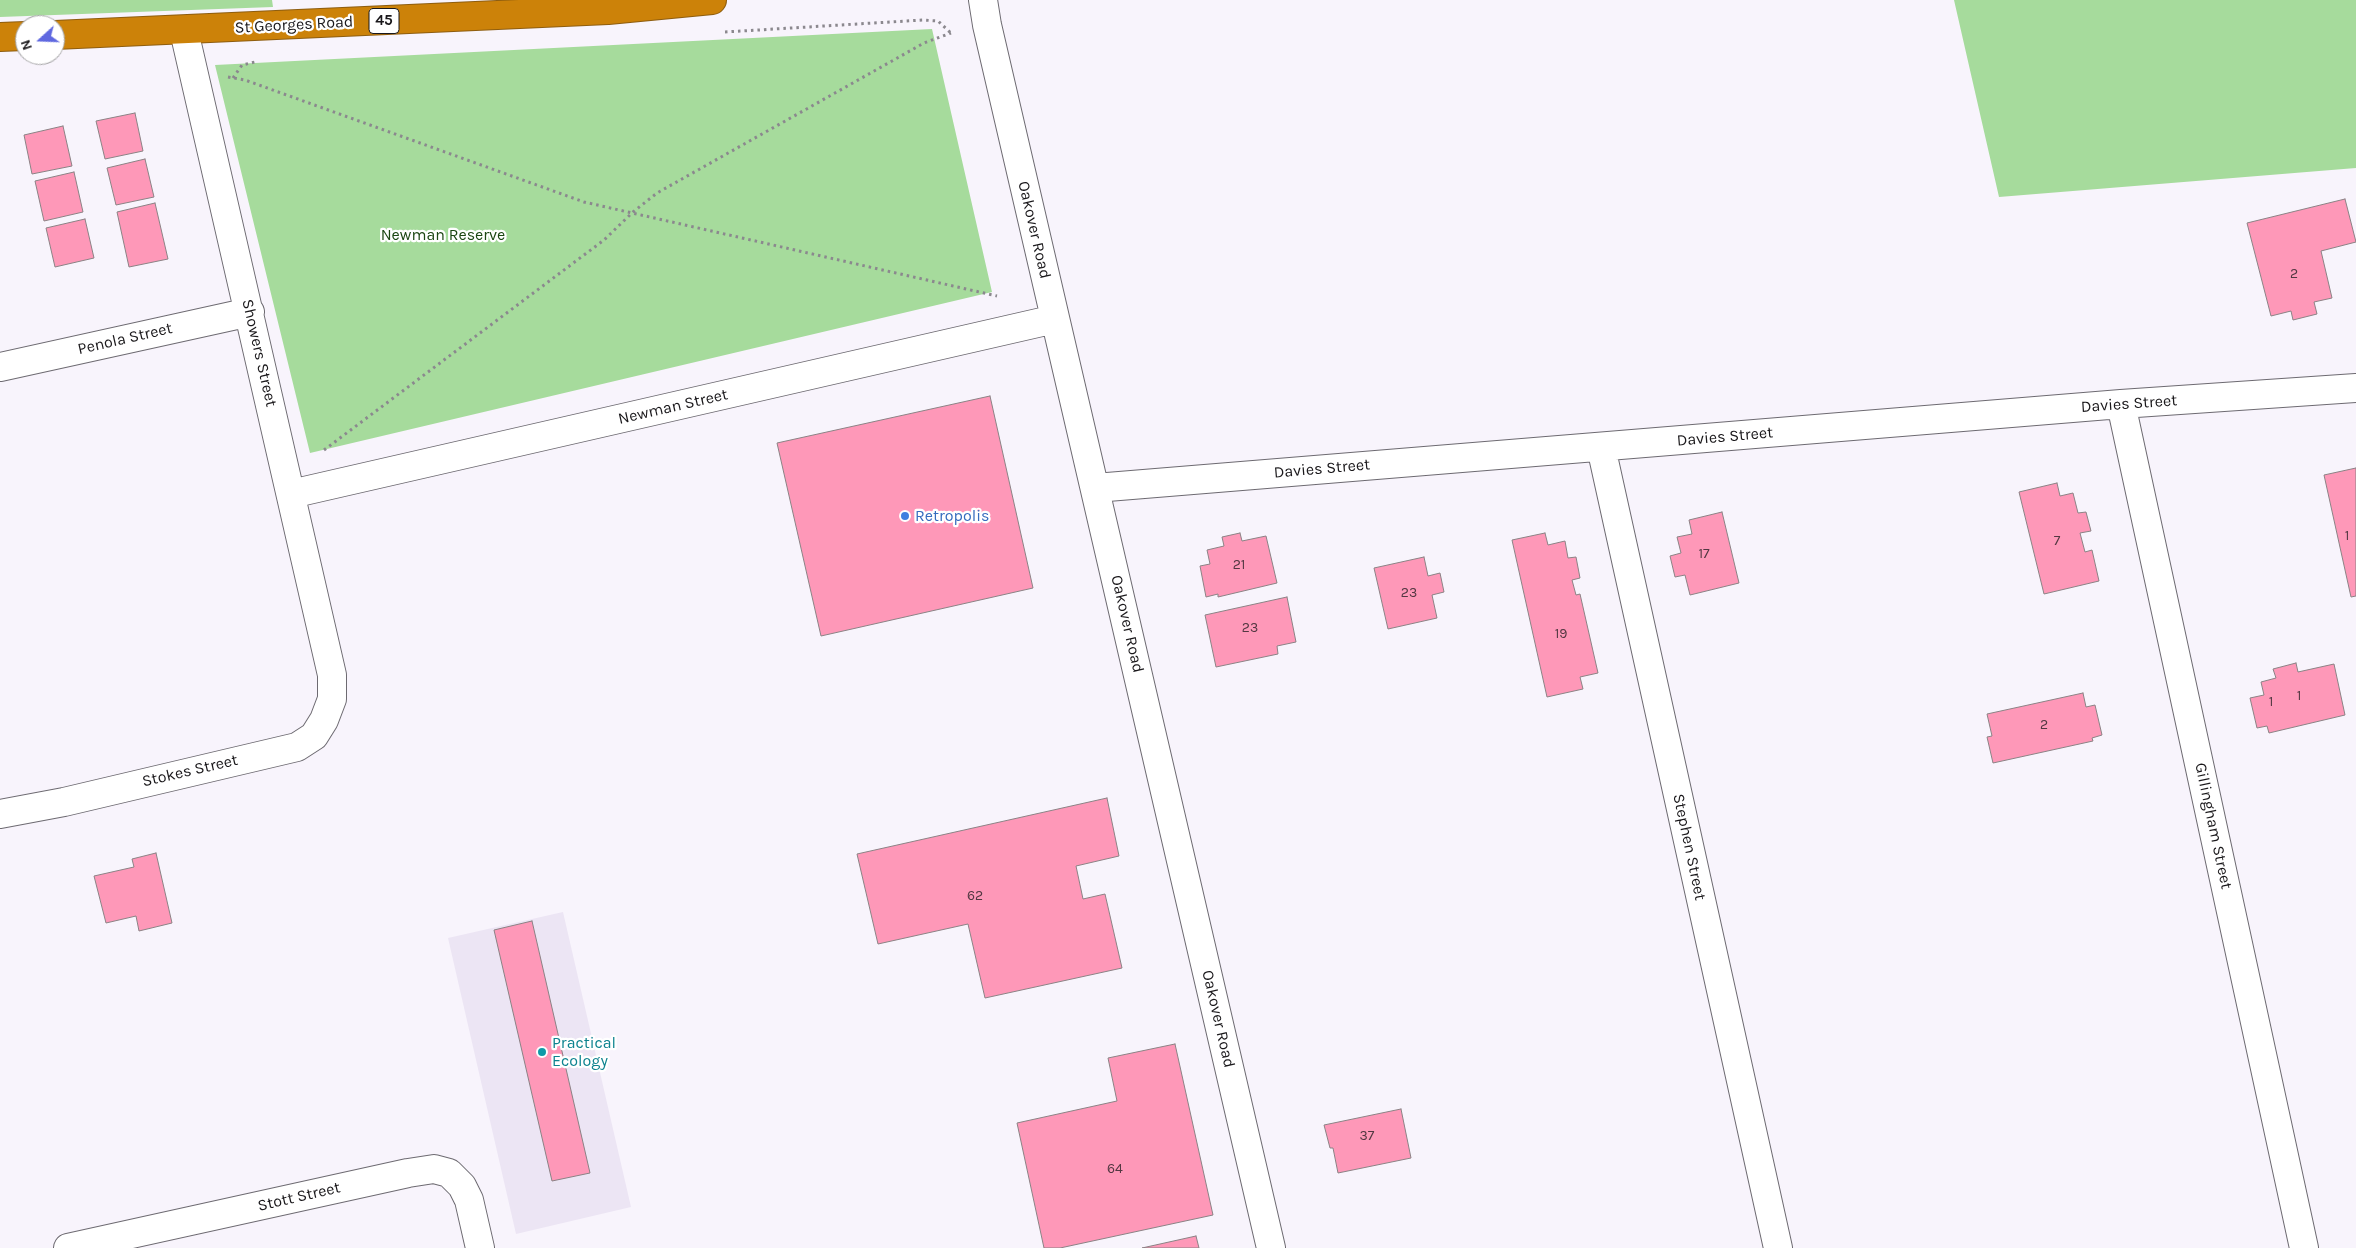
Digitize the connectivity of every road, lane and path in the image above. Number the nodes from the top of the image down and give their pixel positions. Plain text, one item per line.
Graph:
1 (712, 0) edge
2 (983, 0) edge
3 (184, 30) junction
4 (717, 33) dead end
5 (951, 33) junction
6 (65, 35) edge
7 (15, 36) edge
8 (0, 37) edge
9 (955, 38) dead end
10 (264, 62) dead end
11 (193, 70) junction
12 (233, 78) junction
13 (633, 212) junction
14 (1004, 297) dead end
15 (250, 312) junction
16 (1055, 319) junction
17 (0, 367) edge
18 (2356, 388) edge
19 (2121, 404) junction
20 (1601, 447) junction
21 (329, 485) junction
22 (1095, 488) junction
23 (291, 494) junction
24 (332, 675) joint
25 (0, 814) edge
26 (68, 1248) edge
27 (480, 1248) edge
28 (1271, 1248) edge
29 (1778, 1248) edge
30 (2304, 1248) edge

1 - 3 highway, St Georges Road / 45
2 - 16 street, Oakover Road
3 - 6 highway, St Georges Road / 45
3 - 11 street, Showers Street
4 - 5 path
5 - 9 path
5 - 13 path
7 - 8 highway
10 - 12 path
11 - 12 path
11 - 15 street, Showers Street
12 - 13 path
13 - 14 path
13 - 21 path
15 - 17 street, Penola Street
15 - 23 street, Showers Street
16 - 21 street, Newman Street
16 - 22 street, Oakover Road
18 - 19 street, Davies Street
19 - 20 street, Davies Street
19 - 30 street, Gillingham Street
20 - 22 street, Davies Street
20 - 29 street, Stephen Street
21 - 23 street, Newman Street
22 - 28 street, Oakover Road
23 - 24 street, Showers Street
24 - 25 street, Stokes Street
26 - 27 street, Stott Street

